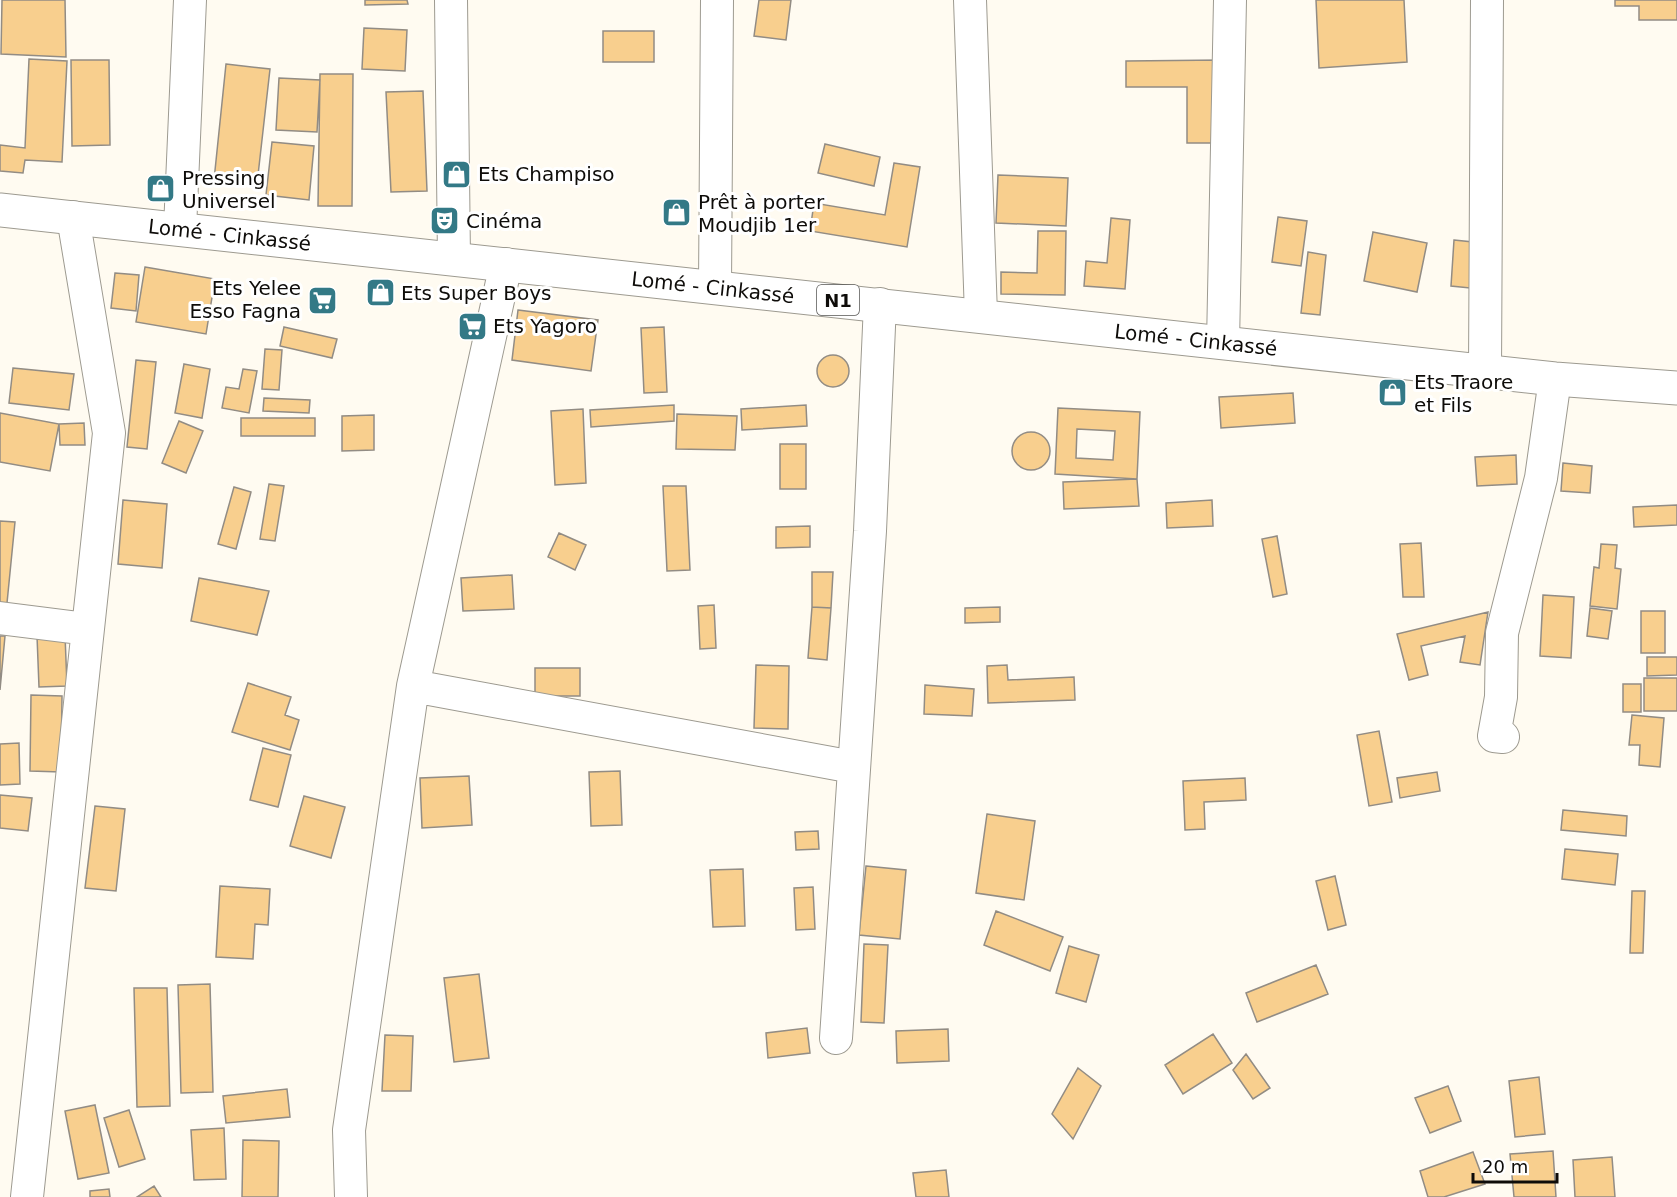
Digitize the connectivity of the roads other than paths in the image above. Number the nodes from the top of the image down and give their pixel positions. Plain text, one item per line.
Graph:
1 (190, 0) edge
2 (451, 0) edge
3 (717, 0) edge
4 (970, 0) edge
5 (1230, 0) edge
6 (1487, 0) edge
7 (0, 210) edge
8 (73, 217) junction
9 (180, 229) junction
10 (454, 259) junction
11 (507, 264) junction
12 (715, 287) junction
13 (880, 304) junction
14 (981, 315) junction
15 (1223, 342) junction
16 (1485, 371) junction
17 (1555, 379) junction
18 (1677, 388) edge
19 (0, 618) edge
20 (87, 629) junction
21 (413, 686) junction
22 (1503, 737) dead end
23 (853, 766) junction
24 (836, 1038) dead end
25 (27, 1197) edge
26 (351, 1197) edge

1 - 9 street
2 - 10 street
3 - 12 street
4 - 14 street
5 - 15 street
6 - 16 street
7 - 8 highway, Lomé - Cinkassé / N1
8 - 9 highway, Lomé - Cinkassé / N1
8 - 20 street
9 - 10 highway, Lomé - Cinkassé / N1
10 - 11 highway, Lomé - Cinkassé / N1
11 - 12 highway, Lomé - Cinkassé / N1
11 - 21 street
12 - 13 highway, Lomé - Cinkassé / N1
13 - 14 highway, Lomé - Cinkassé / N1
13 - 23 street
14 - 15 highway, Lomé - Cinkassé / N1
15 - 16 highway, Lomé - Cinkassé / N1
16 - 17 highway, Lomé - Cinkassé / N1
17 - 18 highway, Lomé - Cinkassé / N1
17 - 22 street
19 - 20 street
20 - 25 street
21 - 23 street
21 - 26 street
23 - 24 street

